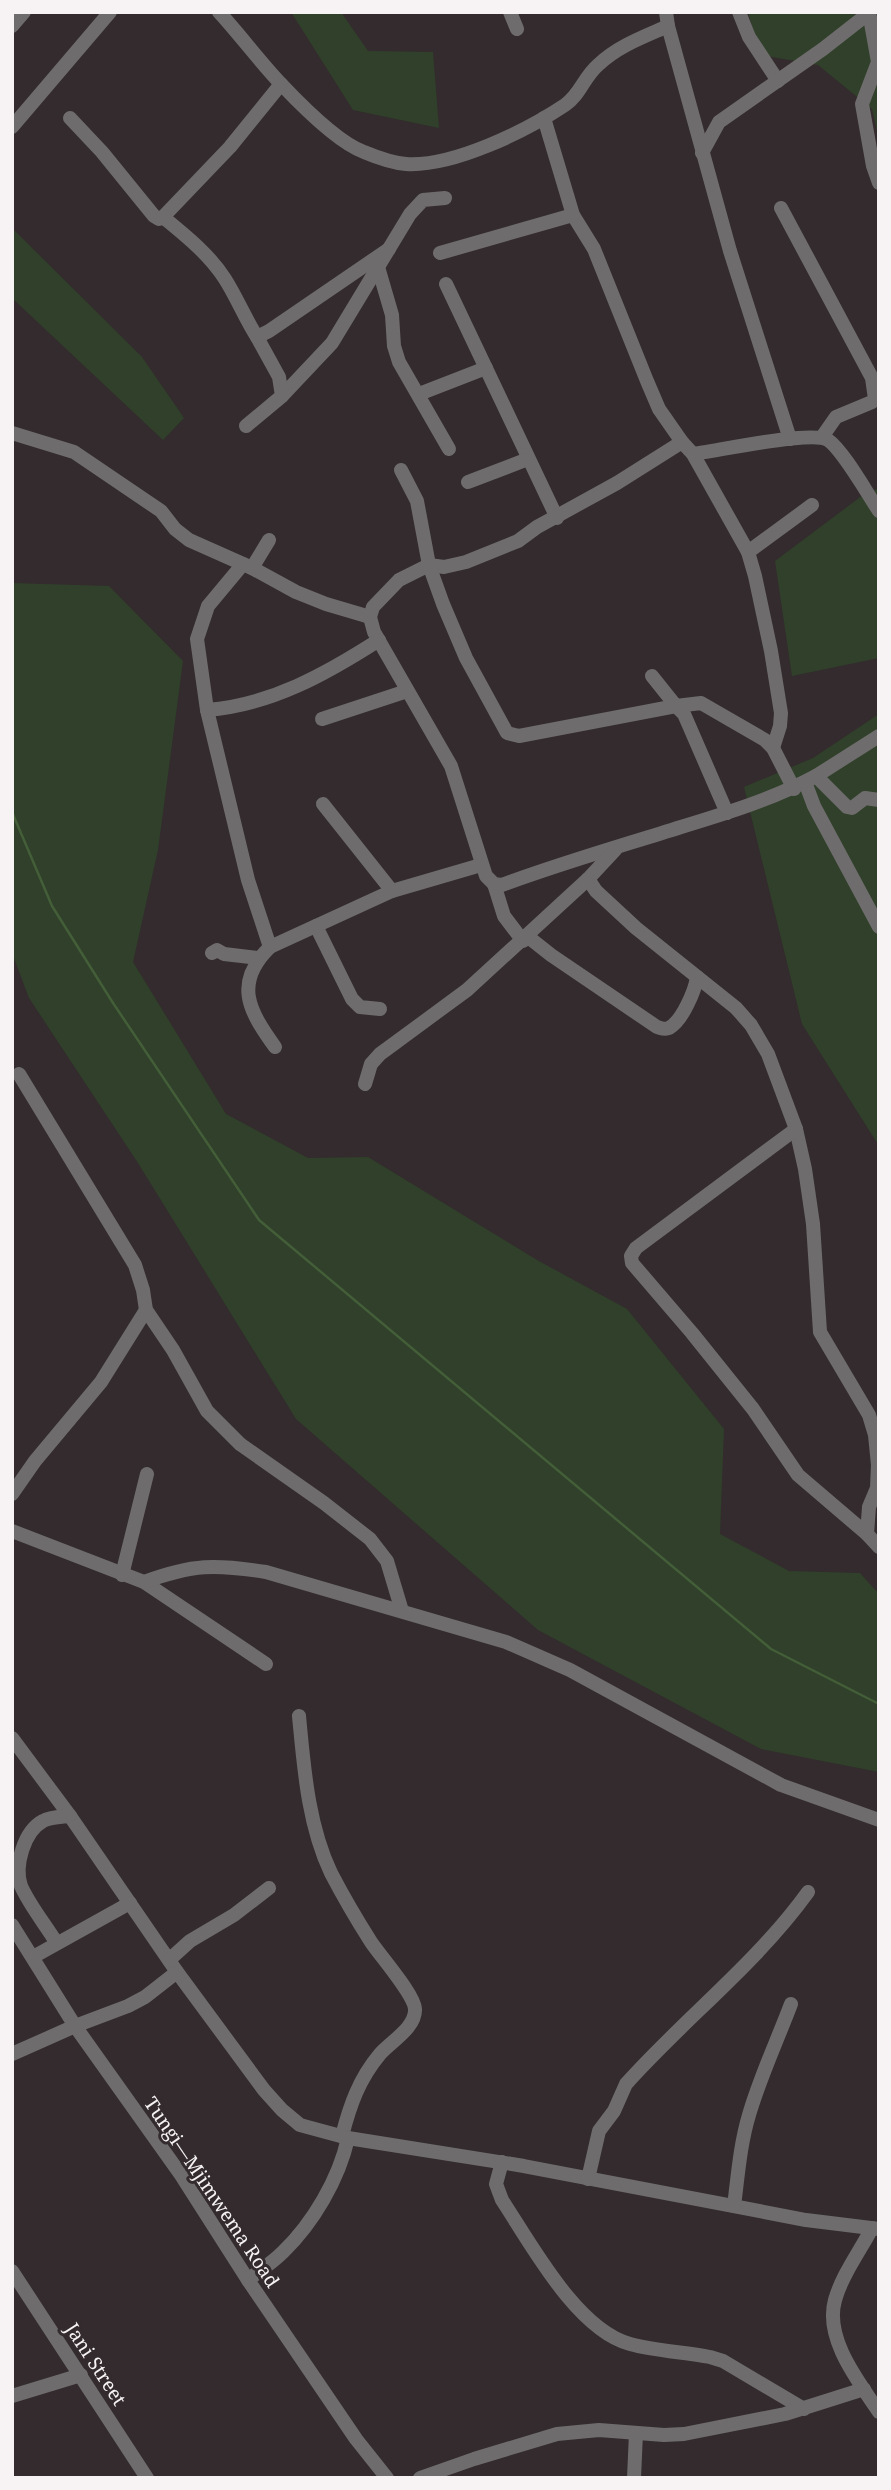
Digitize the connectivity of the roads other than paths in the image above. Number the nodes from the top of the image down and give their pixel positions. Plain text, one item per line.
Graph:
1 (24, 12) edge
2 (110, 12) edge
3 (219, 12) edge
4 (510, 12) edge
5 (739, 12) edge
6 (869, 13) edge
7 (667, 19) edge
8 (12, 26) edge
9 (517, 29) dead end
10 (778, 81) junction
11 (281, 84) junction
12 (70, 118) dead end
13 (544, 118) junction
14 (12, 127) edge
15 (702, 153) junction
16 (879, 183) edge
17 (445, 198) dead end
18 (781, 208) dead end
19 (573, 215) junction
20 (163, 218) junction
21 (389, 249) junction
22 (440, 253) dead end
23 (378, 267) junction
24 (446, 284) dead end
25 (257, 337) junction
26 (486, 368) junction
27 (419, 394) junction
28 (282, 396) junction
29 (247, 426) dead end
30 (12, 433) edge
31 (822, 438) junction
32 (790, 439) junction
33 (682, 442) junction
34 (449, 449) dead end
35 (693, 454) junction
36 (528, 459) junction
37 (401, 470) dead end
38 (468, 482) dead end
39 (812, 505) dead end
40 (879, 512) edge
41 (557, 518) junction
42 (269, 540) dead end
43 (748, 552) junction
44 (429, 565) junction
45 (248, 566) junction
46 (370, 617) junction
47 (379, 640) junction
48 (652, 676) dead end
49 (407, 691) junction
50 (676, 706) junction
51 (207, 710) junction
52 (322, 719) dead end
53 (876, 741) edge
54 (773, 748) junction
55 (805, 782) junction
56 (879, 800) edge
57 (323, 804) dead end
58 (727, 813) junction
59 (617, 848) junction
60 (481, 865) junction
61 (588, 880) junction
62 (494, 884) junction
63 (392, 891) junction
64 (316, 926) junction
65 (879, 927) edge
66 (525, 939) junction
67 (270, 947) junction
68 (212, 953) dead end
69 (258, 958) junction
70 (697, 977) junction
71 (380, 1009) dead end
72 (275, 1047) dead end
73 (19, 1073) dead end
74 (365, 1084) dead end
75 (796, 1129) junction
76 (146, 1310) junction
77 (147, 1474) dead end
78 (878, 1488) edge
79 (12, 1494) edge
80 (12, 1531) edge
81 (867, 1534) junction
82 (879, 1546) edge
83 (122, 1575) junction
84 (144, 1582) junction
85 (402, 1611) junction
86 (266, 1664) dead end
87 (299, 1716) dead end
88 (12, 1738) edge
89 (70, 1816) junction
90 (879, 1820) edge
91 (270, 1888) dead end
92 (808, 1892) dead end
93 (130, 1903) junction
94 (12, 1925) edge
95 (56, 1942) junction
96 (33, 1957) junction
97 (173, 1966) junction
98 (791, 2004) dead end
99 (75, 2026) junction
100 (12, 2054) edge
101 (345, 2137) junction
102 (502, 2162) junction
103 (588, 2179) junction
104 (734, 2206) junction
105 (875, 2229) edge
106 (12, 2271) edge
107 (248, 2280) junction
108 (81, 2375) junction
109 (864, 2389) junction
110 (12, 2396) edge
111 (804, 2409) junction
112 (879, 2412) edge
113 (636, 2433) junction
114 (147, 2478) edge
115 (387, 2478) edge
116 (420, 2478) edge
117 (634, 2478) edge

1 - 8 street
2 - 14 street
3 - 11 street
4 - 9 street
5 - 10 street
6 - 10 street
6 - 16 street
7 - 13 street
7 - 15 street
10 - 15 street
11 - 13 street
11 - 20 street
12 - 20 street
13 - 19 street
15 - 32 street
17 - 21 street
18 - 31 street
19 - 22 street
19 - 33 street
20 - 25 street
21 - 23 street
21 - 25 street
23 - 27 street
23 - 28 street
24 - 26 street
25 - 28 street
26 - 27 street
26 - 36 street
27 - 34 street
28 - 29 street
30 - 45 street
31 - 32 street
31 - 40 street
32 - 35 street
33 - 35 street
33 - 41 street
35 - 43 street
36 - 38 street
36 - 41 street
37 - 44 street
39 - 43 street
41 - 44 street
42 - 45 street
43 - 54 street
44 - 46 street
44 - 50 street
45 - 46 street
45 - 51 street
46 - 47 street
47 - 49 street
47 - 51 street
48 - 50 street
49 - 52 street
49 - 60 street
50 - 54 street
50 - 58 street
51 - 67 street
53 - 55 street
54 - 55 street
55 - 56 street
55 - 58 street
55 - 65 street
57 - 63 street
58 - 59 street
59 - 61 street
59 - 62 street
60 - 62 street
60 - 63 street
61 - 66 street
61 - 70 street
62 - 66 street
63 - 64 street
64 - 67 street
64 - 71 street
66 - 70 street
66 - 74 street
67 - 69 street
68 - 69 street
69 - 72 street
70 - 75 street
73 - 76 street
75 - 78 street
75 - 81 street
76 - 79 street
76 - 85 street
77 - 83 street
78 - 81 street
80 - 83 street
81 - 82 street
83 - 84 street
84 - 85 street
84 - 86 street
85 - 90 street
87 - 101 street
88 - 89 street
89 - 93 street
89 - 95 street
91 - 97 street
92 - 103 street
93 - 95 street
93 - 97 street
94 - 96 street, Tungi—Mjimwema Road
95 - 96 street
96 - 99 street, Tungi—Mjimwema Road
97 - 99 street
97 - 101 street
98 - 104 street
99 - 100 street
99 - 107 street, Tungi—Mjimwema Road
101 - 102 street
101 - 107 street
102 - 103 street
102 - 111 street
103 - 104 street
104 - 105 street
105 - 109 street
106 - 108 street, Jani Street
107 - 115 street, Tungi—Mjimwema Road
108 - 110 street
108 - 114 street, Jani Street
109 - 111 street
109 - 112 street
111 - 113 street
113 - 116 street
113 - 117 street

